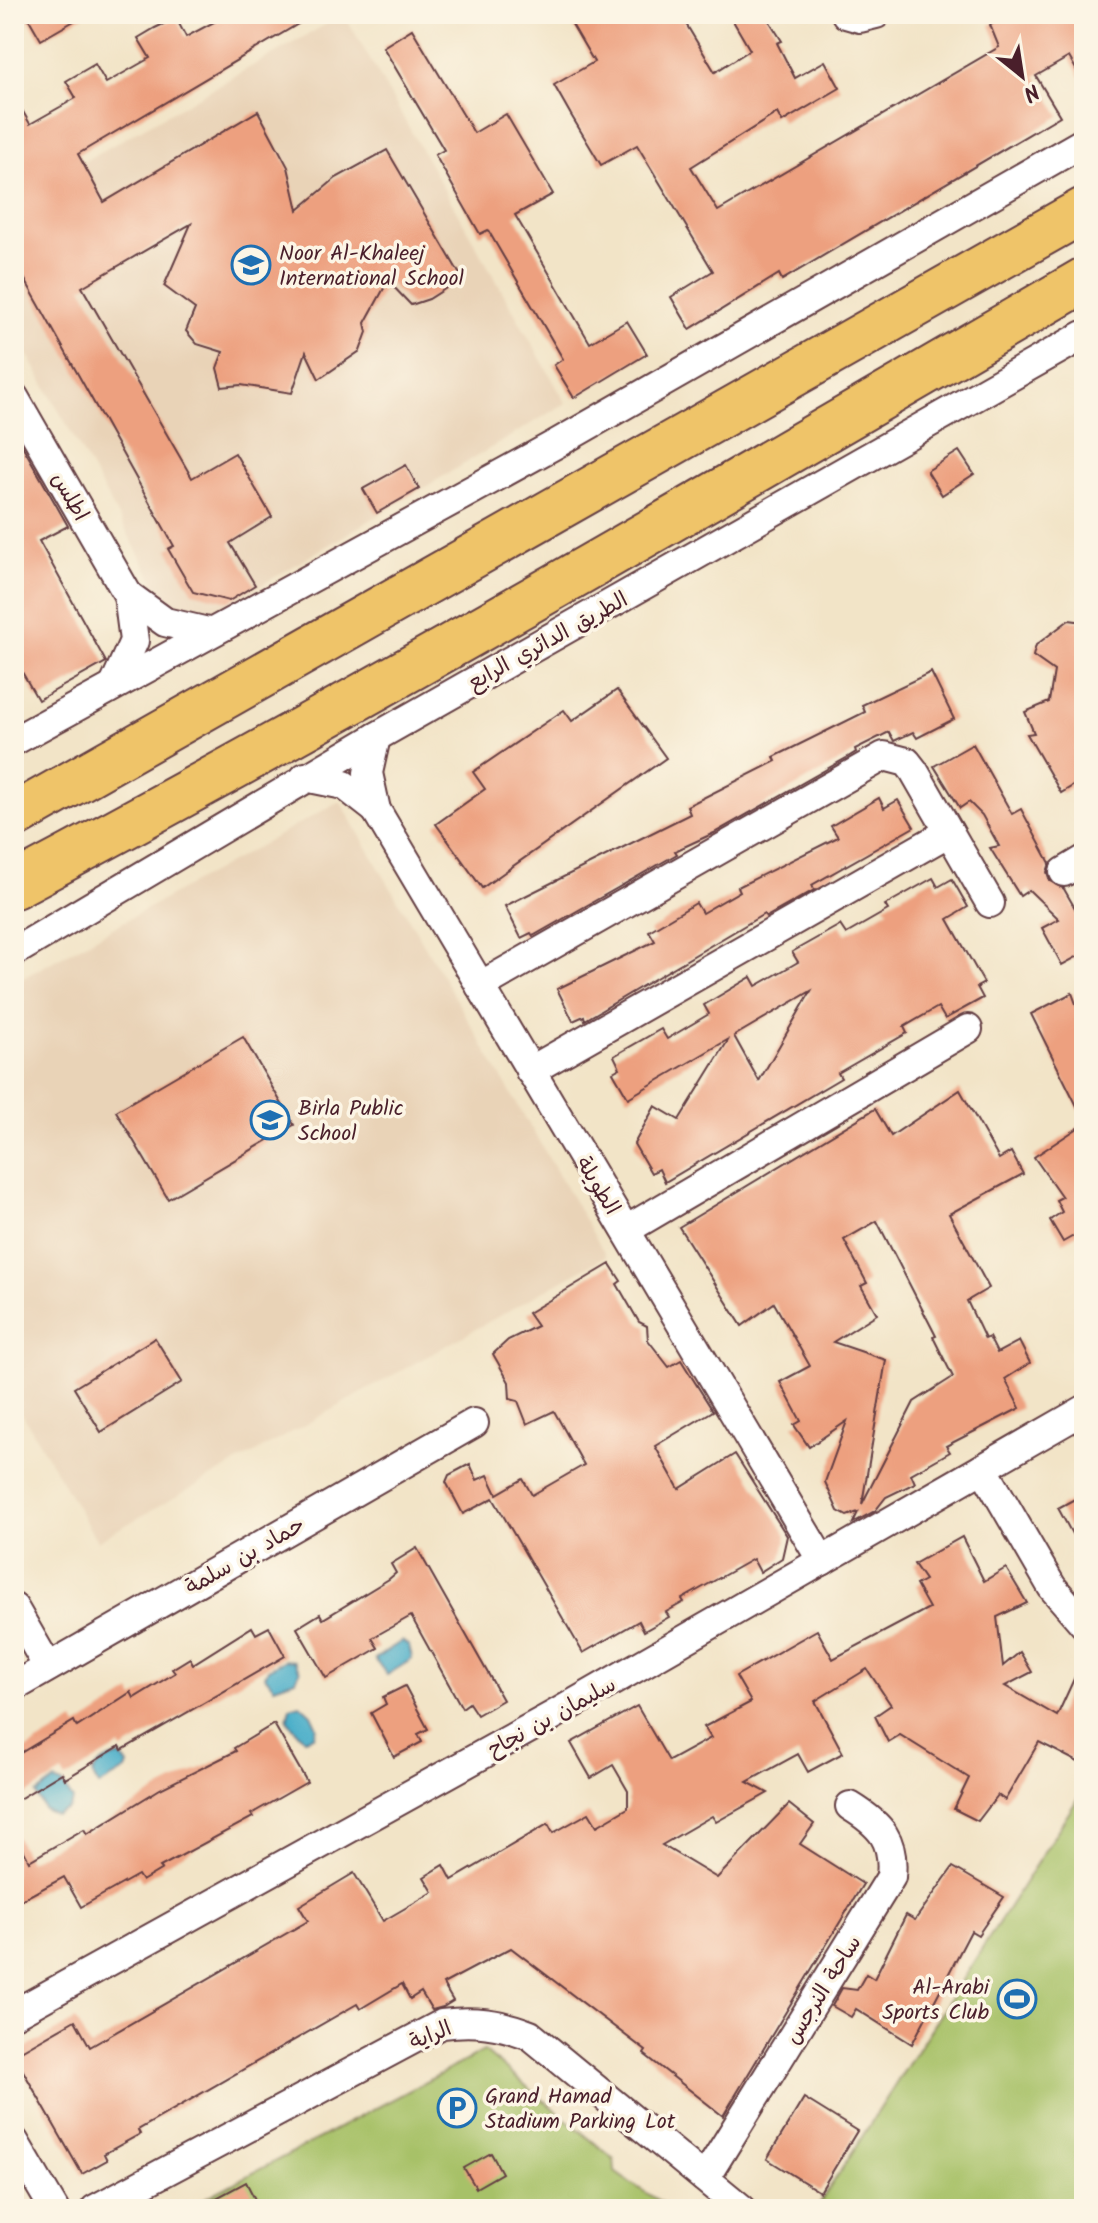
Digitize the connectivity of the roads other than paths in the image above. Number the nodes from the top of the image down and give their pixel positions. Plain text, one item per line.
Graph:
1 (846, 14) edge
2 (876, 14) edge
3 (1084, 142) edge
4 (1084, 210) edge
5 (1084, 280) edge
6 (1084, 335) edge
7 (14, 397) edge
8 (128, 595) junction
9 (208, 632) junction
10 (115, 683) junction
11 (376, 737) junction
12 (14, 741) edge
13 (305, 777) junction
14 (376, 810) junction
15 (14, 816) edge
16 (949, 832) junction
17 (14, 886) edge
18 (990, 903) dead end
19 (14, 952) edge
20 (480, 986) junction
21 (968, 1029) dead end
22 (530, 1071) junction
23 (626, 1230) junction
24 (1084, 1410) edge
25 (474, 1423) dead end
26 (983, 1468) junction
27 (822, 1561) junction
28 (14, 1608) edge
29 (1084, 1624) edge
30 (48, 1667) junction
31 (14, 1687) edge
32 (850, 1806) dead end
33 (14, 2014) edge
34 (14, 2141) edge
35 (705, 2178) junction
36 (54, 2209) edge
37 (95, 2209) edge
38 (742, 2209) edge

1 - 2 street
3 - 9 street
4 - 15 main road
5 - 17 main road, الطريق الدائري الرابع
6 - 11 street, الطريق الدائري الرابع
7 - 8 street, اطلس
8 - 9 street, اطلس
8 - 10 street, اطلس
9 - 10 street
10 - 12 street
11 - 13 street, الطريق الدائري الرابع
11 - 14 street, الطويلة
13 - 14 street, الطويلة
13 - 19 street, الطريق الدائري الرابع
14 - 20 street, الطويلة
16 - 18 street
16 - 20 street
16 - 22 street
20 - 22 street, الطويلة
21 - 23 street
22 - 23 street, الطويلة
23 - 27 street, الطويلة
24 - 26 street, سليمان بن نجاح
25 - 30 street, حماد بن سلمة
26 - 27 street, سليمان بن نجاح
26 - 29 street
27 - 33 street, سليمان بن نجاح
28 - 30 street
30 - 31 street, حماد بن سلمة
32 - 35 street, ساحة النرجس
34 - 36 street
35 - 37 street, الراية
35 - 38 street, الراية

